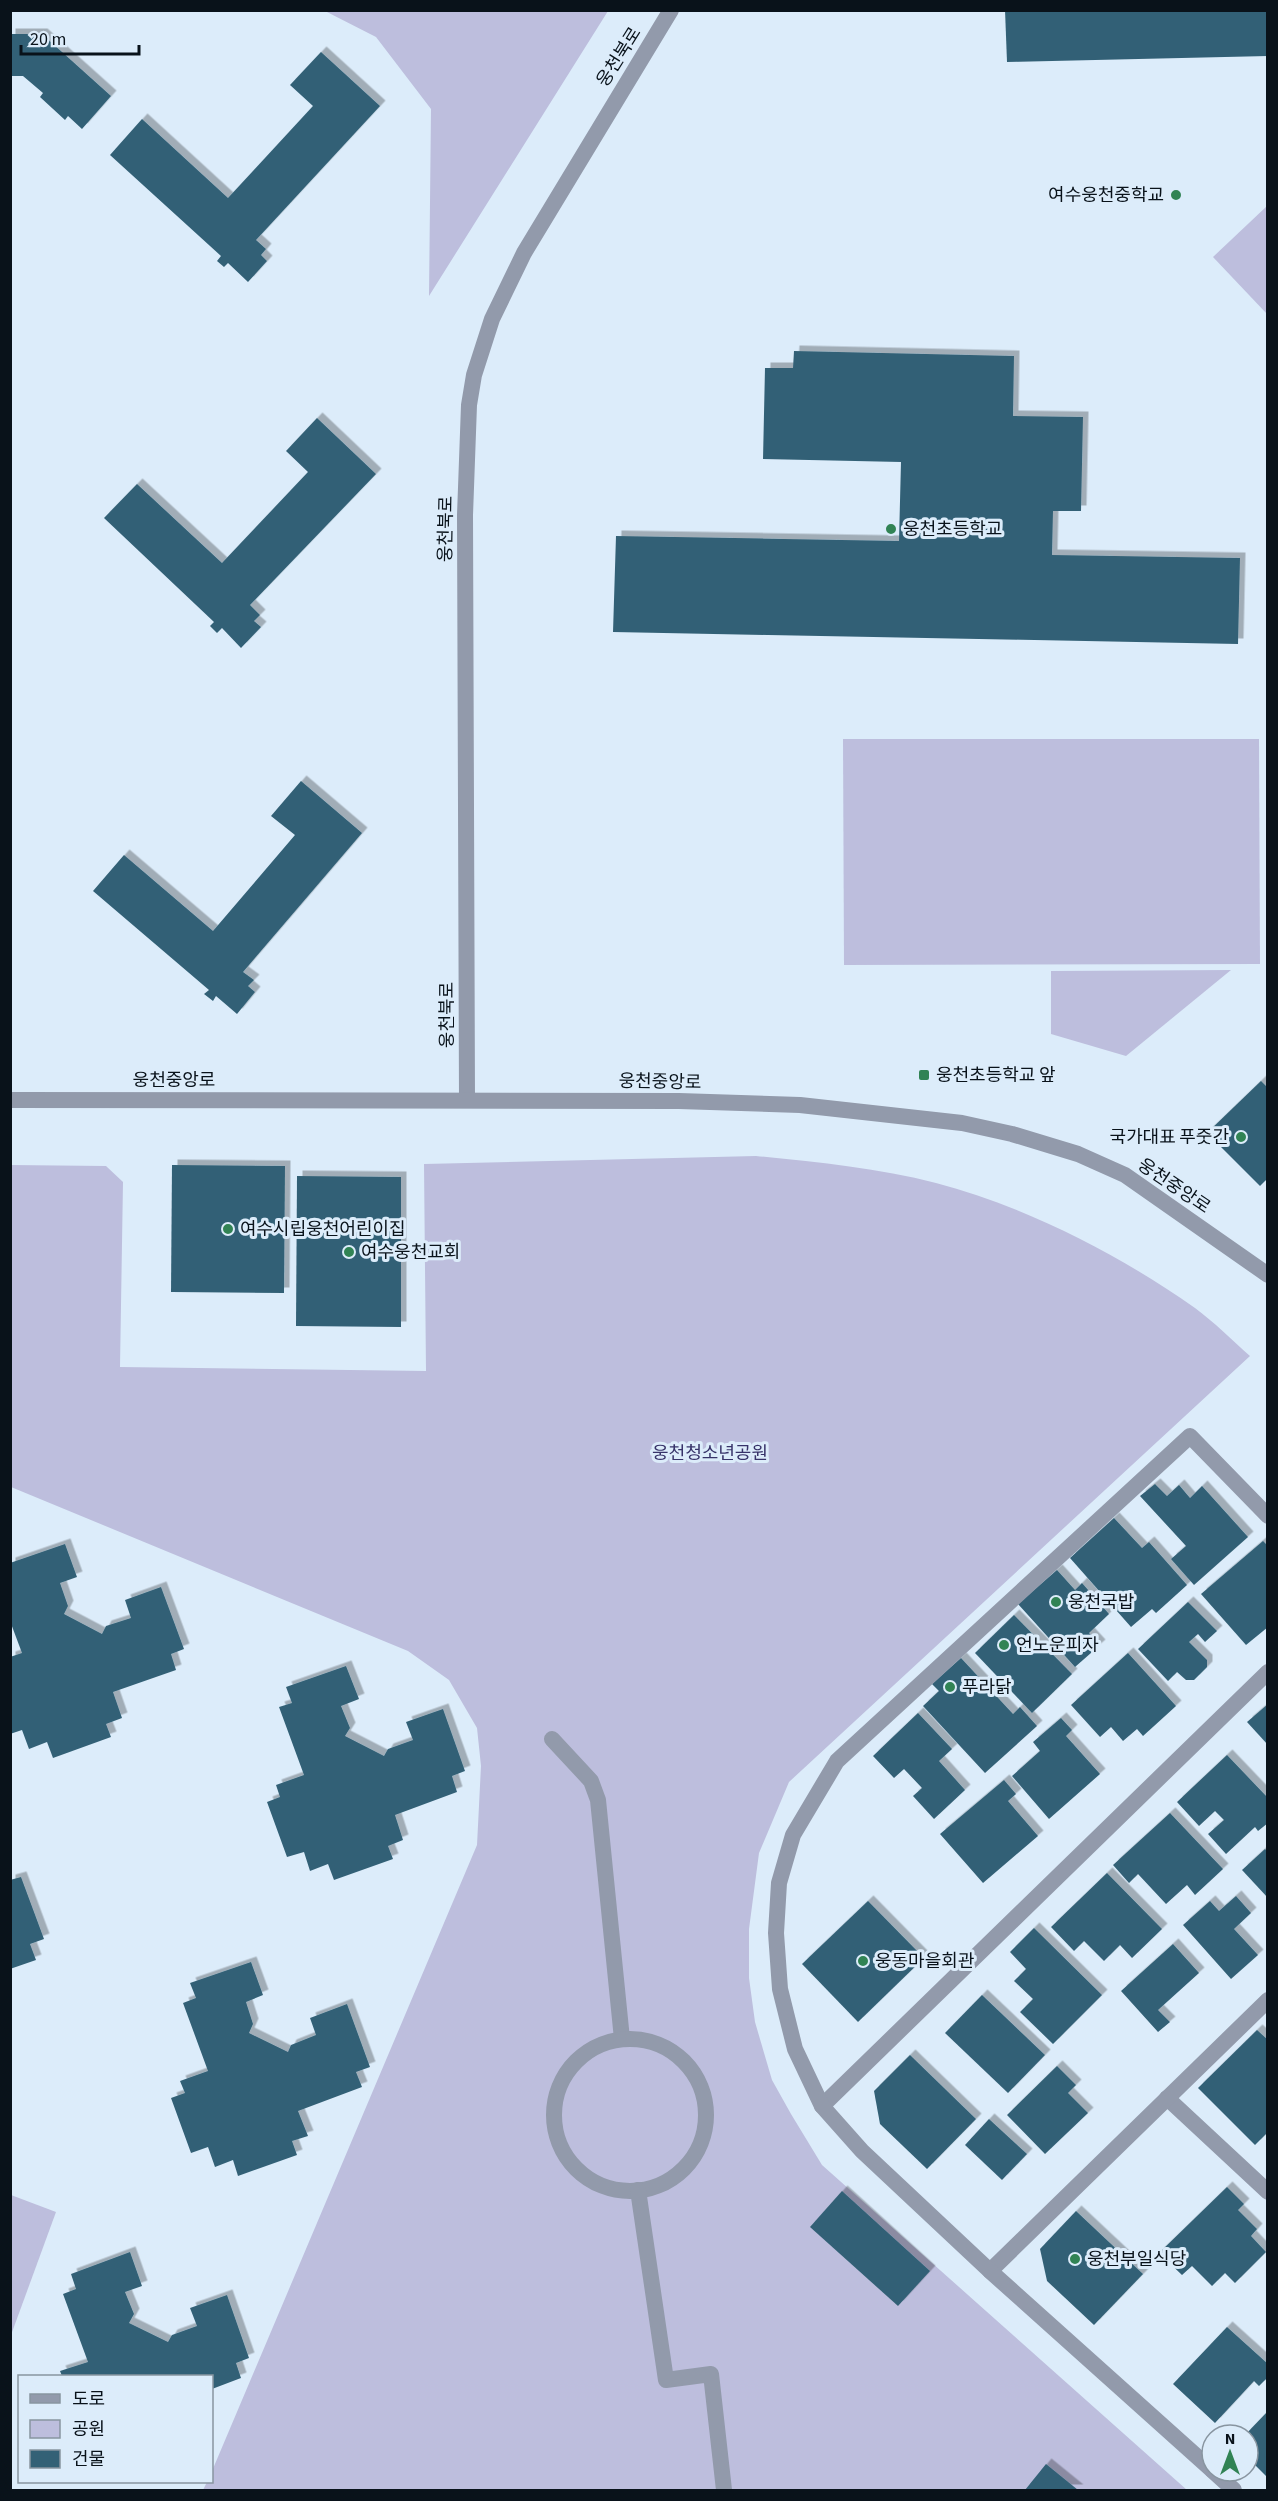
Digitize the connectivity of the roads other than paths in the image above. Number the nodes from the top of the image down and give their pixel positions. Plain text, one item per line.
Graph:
1 (671, 10) edge
2 (10, 1100) edge
3 (467, 1100) junction
4 (1268, 1275) edge
5 (1268, 1516) edge
6 (1268, 1672) edge
7 (552, 1739) dead end
8 (1268, 2000) edge
9 (622, 2039) junction
10 (1167, 2098) junction
11 (822, 2106) junction
12 (638, 2190) junction
13 (1268, 2192) edge
14 (990, 2271) junction
15 (1200, 2460) edge
16 (724, 2490) edge

1 - 3 street, 웅천북로
2 - 3 street, 웅천중앙로
3 - 4 street, 웅천중앙로
5 - 11 street
6 - 11 street
7 - 9 street
8 - 10 street
9 - 12 street
9 - 12 street
10 - 13 street
10 - 14 street
11 - 14 street
12 - 16 street
14 - 15 street

